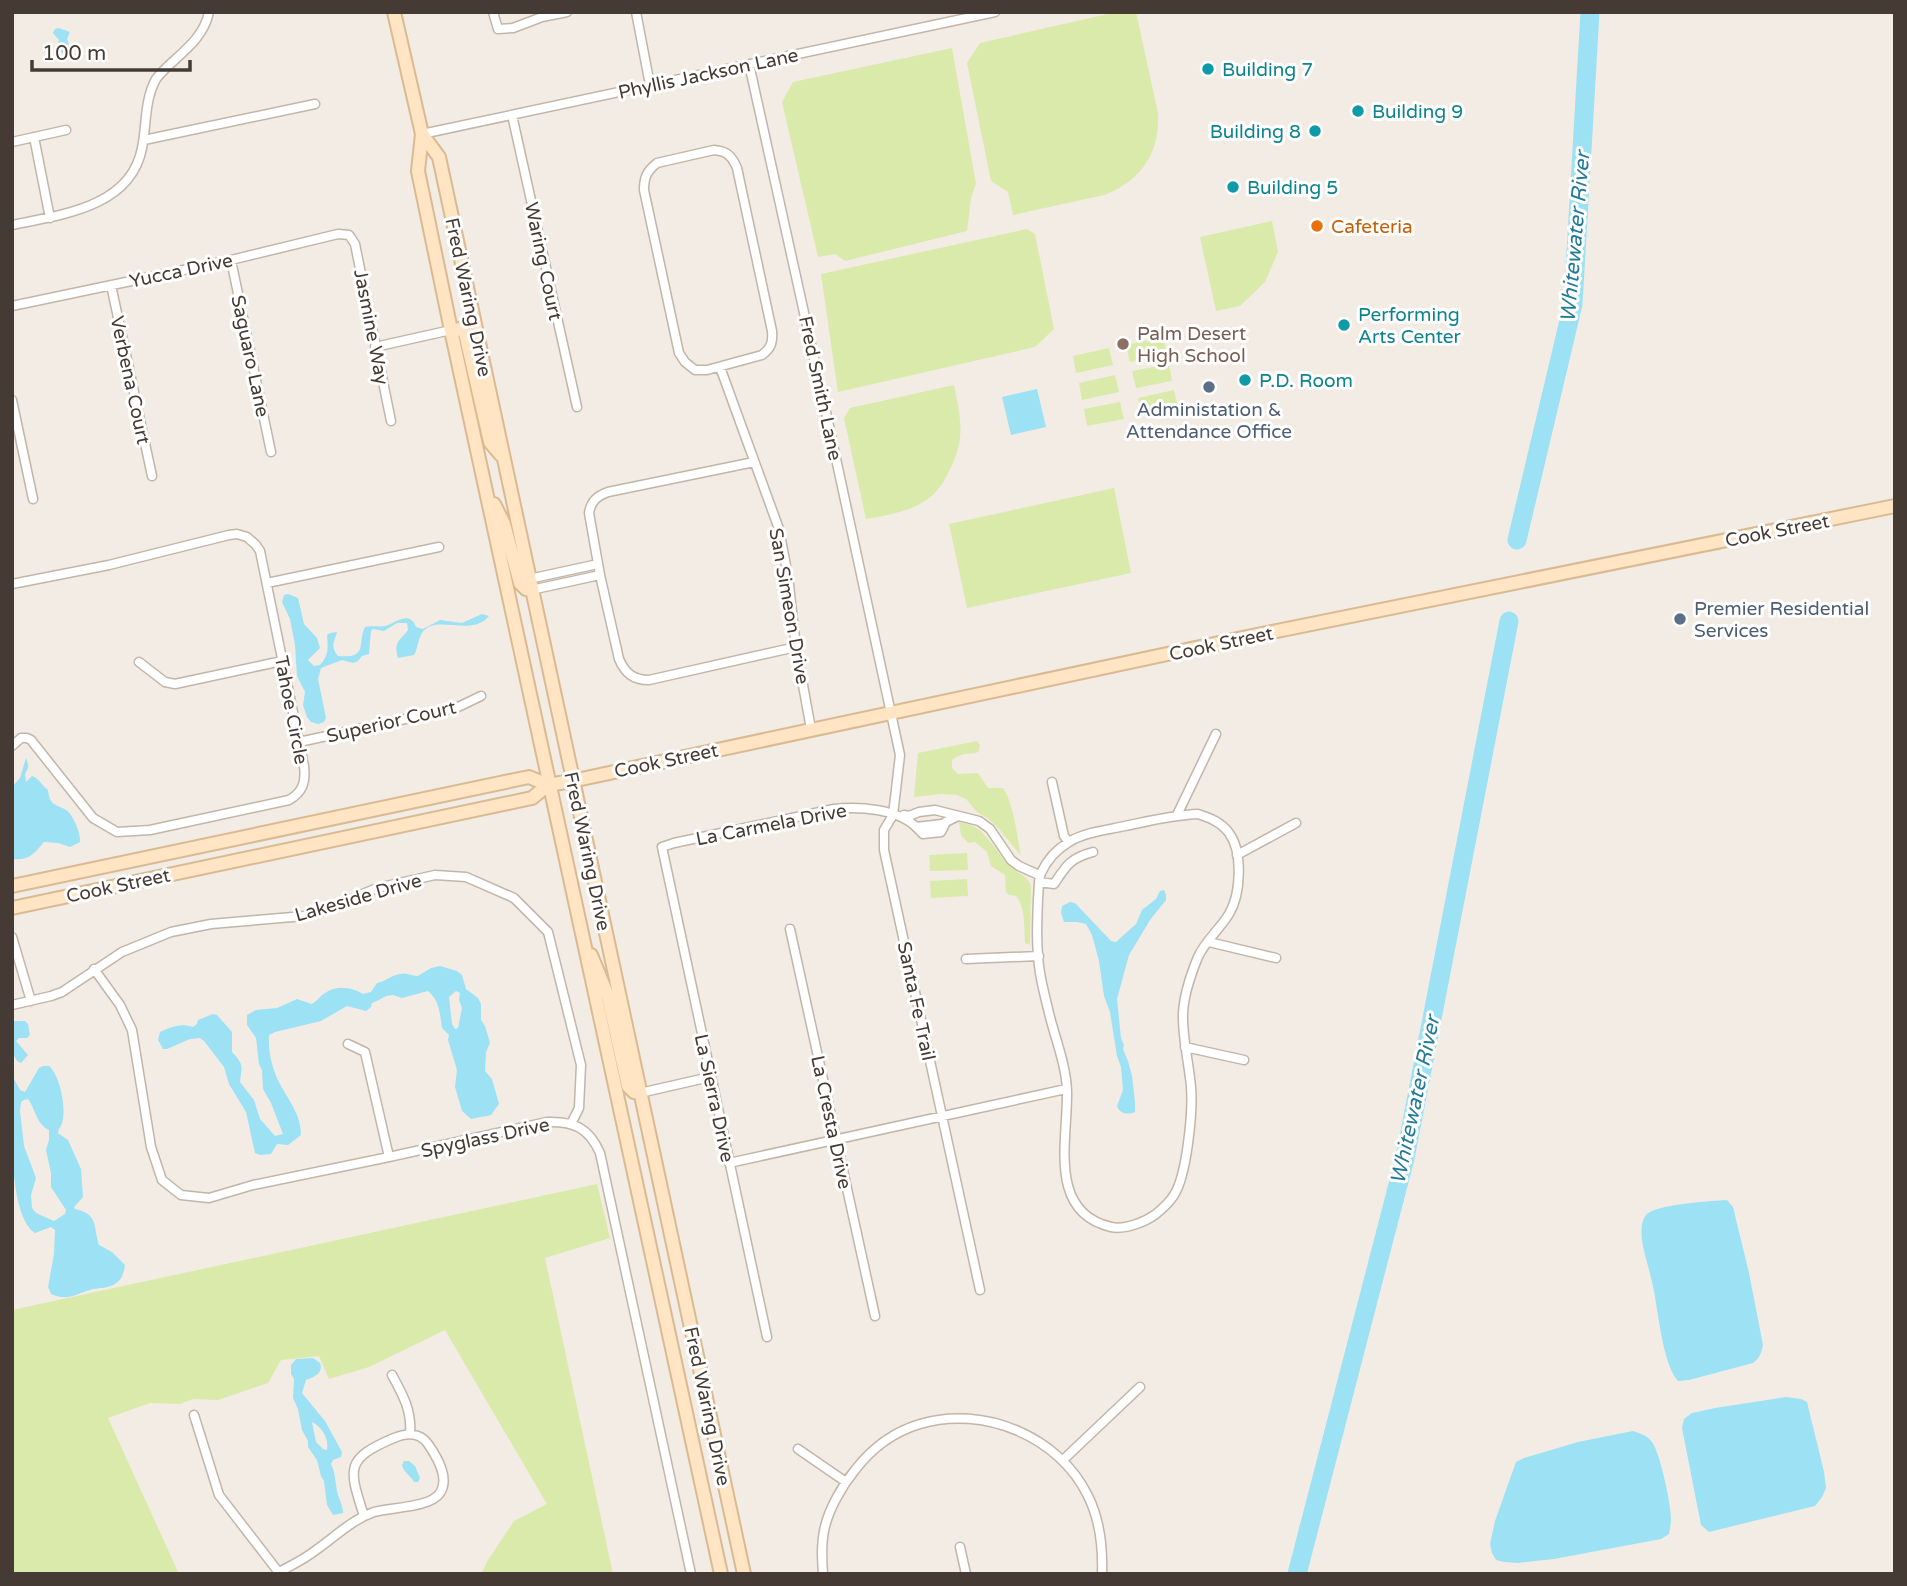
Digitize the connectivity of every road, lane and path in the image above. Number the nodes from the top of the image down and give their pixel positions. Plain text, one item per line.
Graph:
1 (209, 12) edge
2 (394, 12) edge
3 (493, 12) edge
4 (567, 12) edge
5 (636, 12) edge
6 (995, 12) edge
7 (749, 64) junction
8 (650, 85) junction
9 (316, 104) dead end
10 (512, 114) junction
11 (66, 130) dead end
12 (422, 134) junction
13 (34, 137) junction
14 (144, 140) junction
15 (12, 142) edge
16 (50, 218) junction
17 (12, 226) edge
18 (349, 234) joint
19 (231, 260) junction
20 (111, 285) junction
21 (12, 306) edge
22 (451, 331) junction
23 (375, 348) junction
24 (720, 367) junction
25 (12, 400) edge
26 (577, 407) dead end
27 (391, 421) dead end
28 (271, 452) dead end
29 (504, 458) junction
30 (754, 462) junction
31 (152, 476) dead end
32 (487, 491) junction
33 (33, 499) dead end
34 (1895, 506) edge
35 (439, 547) dead end
36 (598, 565) junction
37 (600, 575) junction
38 (267, 583) junction
39 (12, 584) edge
40 (530, 584) junction
41 (796, 647) junction
42 (282, 661) junction
43 (139, 662) dead end
44 (481, 696) dead end
45 (891, 712) junction
46 (811, 729) junction
47 (1216, 734) dead end
48 (299, 742) junction
49 (12, 746) edge
50 (572, 781) junction
51 (1052, 782) dead end
52 (548, 785) junction
53 (893, 815) junction
54 (1177, 815) junction
55 (958, 816) junction
56 (1296, 823) dead end
57 (1069, 842) junction
58 (1093, 852) dead end
59 (1237, 855) junction
60 (664, 860) joint
61 (1039, 879) junction
62 (12, 886) edge
63 (12, 908) edge
64 (790, 929) dead end
65 (580, 933) junction
66 (12, 937) edge
67 (1209, 942) junction
68 (1039, 956) junction
69 (1276, 958) dead end
70 (966, 959) dead end
71 (94, 969) junction
72 (31, 1002) junction
73 (12, 1005) edge
74 (348, 1044) dead end
75 (1185, 1047) junction
76 (1244, 1060) dead end
77 (710, 1077) junction
78 (1066, 1089) junction
79 (640, 1093) junction
80 (941, 1116) junction
81 (571, 1124) junction
82 (836, 1140) junction
83 (389, 1157) junction
84 (729, 1163) junction
85 (980, 1290) dead end
86 (875, 1316) dead end
87 (767, 1337) dead end
88 (392, 1375) dead end
89 (1140, 1387) dead end
90 (194, 1415) dead end
91 (410, 1434) junction
92 (798, 1449) dead end
93 (1063, 1460) junction
94 (846, 1482) junction
95 (364, 1516) junction
96 (960, 1547) dead end
97 (280, 1573) edge
98 (691, 1574) edge
99 (720, 1574) edge
100 (744, 1574) edge
101 (823, 1574) edge
102 (966, 1574) edge
103 (1102, 1574) edge

1 - 14 street
2 - 12 main road, Fred Waring Drive
3 - 4 street
5 - 8 street
6 - 7 street, Phyllis Jackson Lane
7 - 8 street, Phyllis Jackson Lane
7 - 45 street, Fred Smith Lane
8 - 10 street, Phyllis Jackson Lane
9 - 14 street
10 - 12 street, Phyllis Jackson Lane
10 - 26 street, Waring Court
11 - 13 street
12 - 22 main road, Fred Waring Drive
12 - 29 main road, Fred Waring Drive
13 - 15 street
13 - 16 street
14 - 16 street
16 - 17 street
18 - 19 street, Yucca Drive
18 - 23 street, Jasmine Way
19 - 20 street, Yucca Drive
19 - 28 street, Saguaro Lane
20 - 21 street, Yucca Drive
20 - 31 street, Verbena Court
22 - 23 street
22 - 29 main road
22 - 32 main road, Fred Waring Drive
23 - 27 street, Jasmine Way
24 - 24 street
24 - 30 street, San Simeon Drive
25 - 33 street
29 - 40 main road, Fred Waring Drive
30 - 36 street
30 - 41 street, San Simeon Drive
32 - 40 main road
32 - 52 main road, Fred Waring Drive
34 - 45 main road, Cook Street
35 - 38 street
36 - 37 street
36 - 40 street
37 - 40 street
37 - 41 street
38 - 39 street, Tahoe Circle
38 - 42 street, Tahoe Circle
40 - 50 main road, Fred Waring Drive
41 - 46 street, San Simeon Drive
42 - 43 street
42 - 48 street, Tahoe Circle
44 - 48 street, Superior Court
45 - 46 main road, Cook Street
45 - 53 street, Santa Fe Trail
46 - 50 main road, Cook Street
47 - 54 street
48 - 49 street, Tahoe Circle
50 - 52 main road, Cook Street
50 - 79 main road, Fred Waring Drive
51 - 57 street
52 - 62 main road, Cook Street
52 - 63 main road, Cook Street
52 - 65 main road, Fred Waring Drive
53 - 55 street, La Carmela Drive
53 - 55 street, La Carmela Drive
53 - 60 street, La Carmela Drive
53 - 80 street, Santa Fe Trail
54 - 57 street
54 - 59 street
55 - 61 street, La Carmela Drive
56 - 59 street
57 - 61 street
58 - 61 street
59 - 67 street
60 - 77 street, La Sierra Drive
61 - 68 street
64 - 82 street, La Cresta Drive
65 - 79 main road
65 - 99 main road, Fred Waring Drive
66 - 72 street
67 - 69 street
67 - 75 street
68 - 70 street
68 - 78 street
71 - 72 street, Lakeside Drive
71 - 81 street, Lakeside Drive
71 - 83 street, Spyglass Drive
72 - 73 street, Lakeside Drive
74 - 83 street
75 - 76 street
75 - 78 street
77 - 79 street
77 - 84 street, La Sierra Drive
78 - 80 street
79 - 100 main road, Fred Waring Drive
80 - 82 street
80 - 85 street, Santa Fe Trail
81 - 83 street, Spyglass Drive
81 - 98 street, Spyglass Drive
82 - 84 street
82 - 86 street, La Cresta Drive
84 - 87 street, La Sierra Drive
88 - 91 street
89 - 93 street
90 - 97 street
91 - 95 street
91 - 95 street
92 - 94 street
93 - 94 street
93 - 103 street
94 - 101 street
95 - 97 street
96 - 102 street

